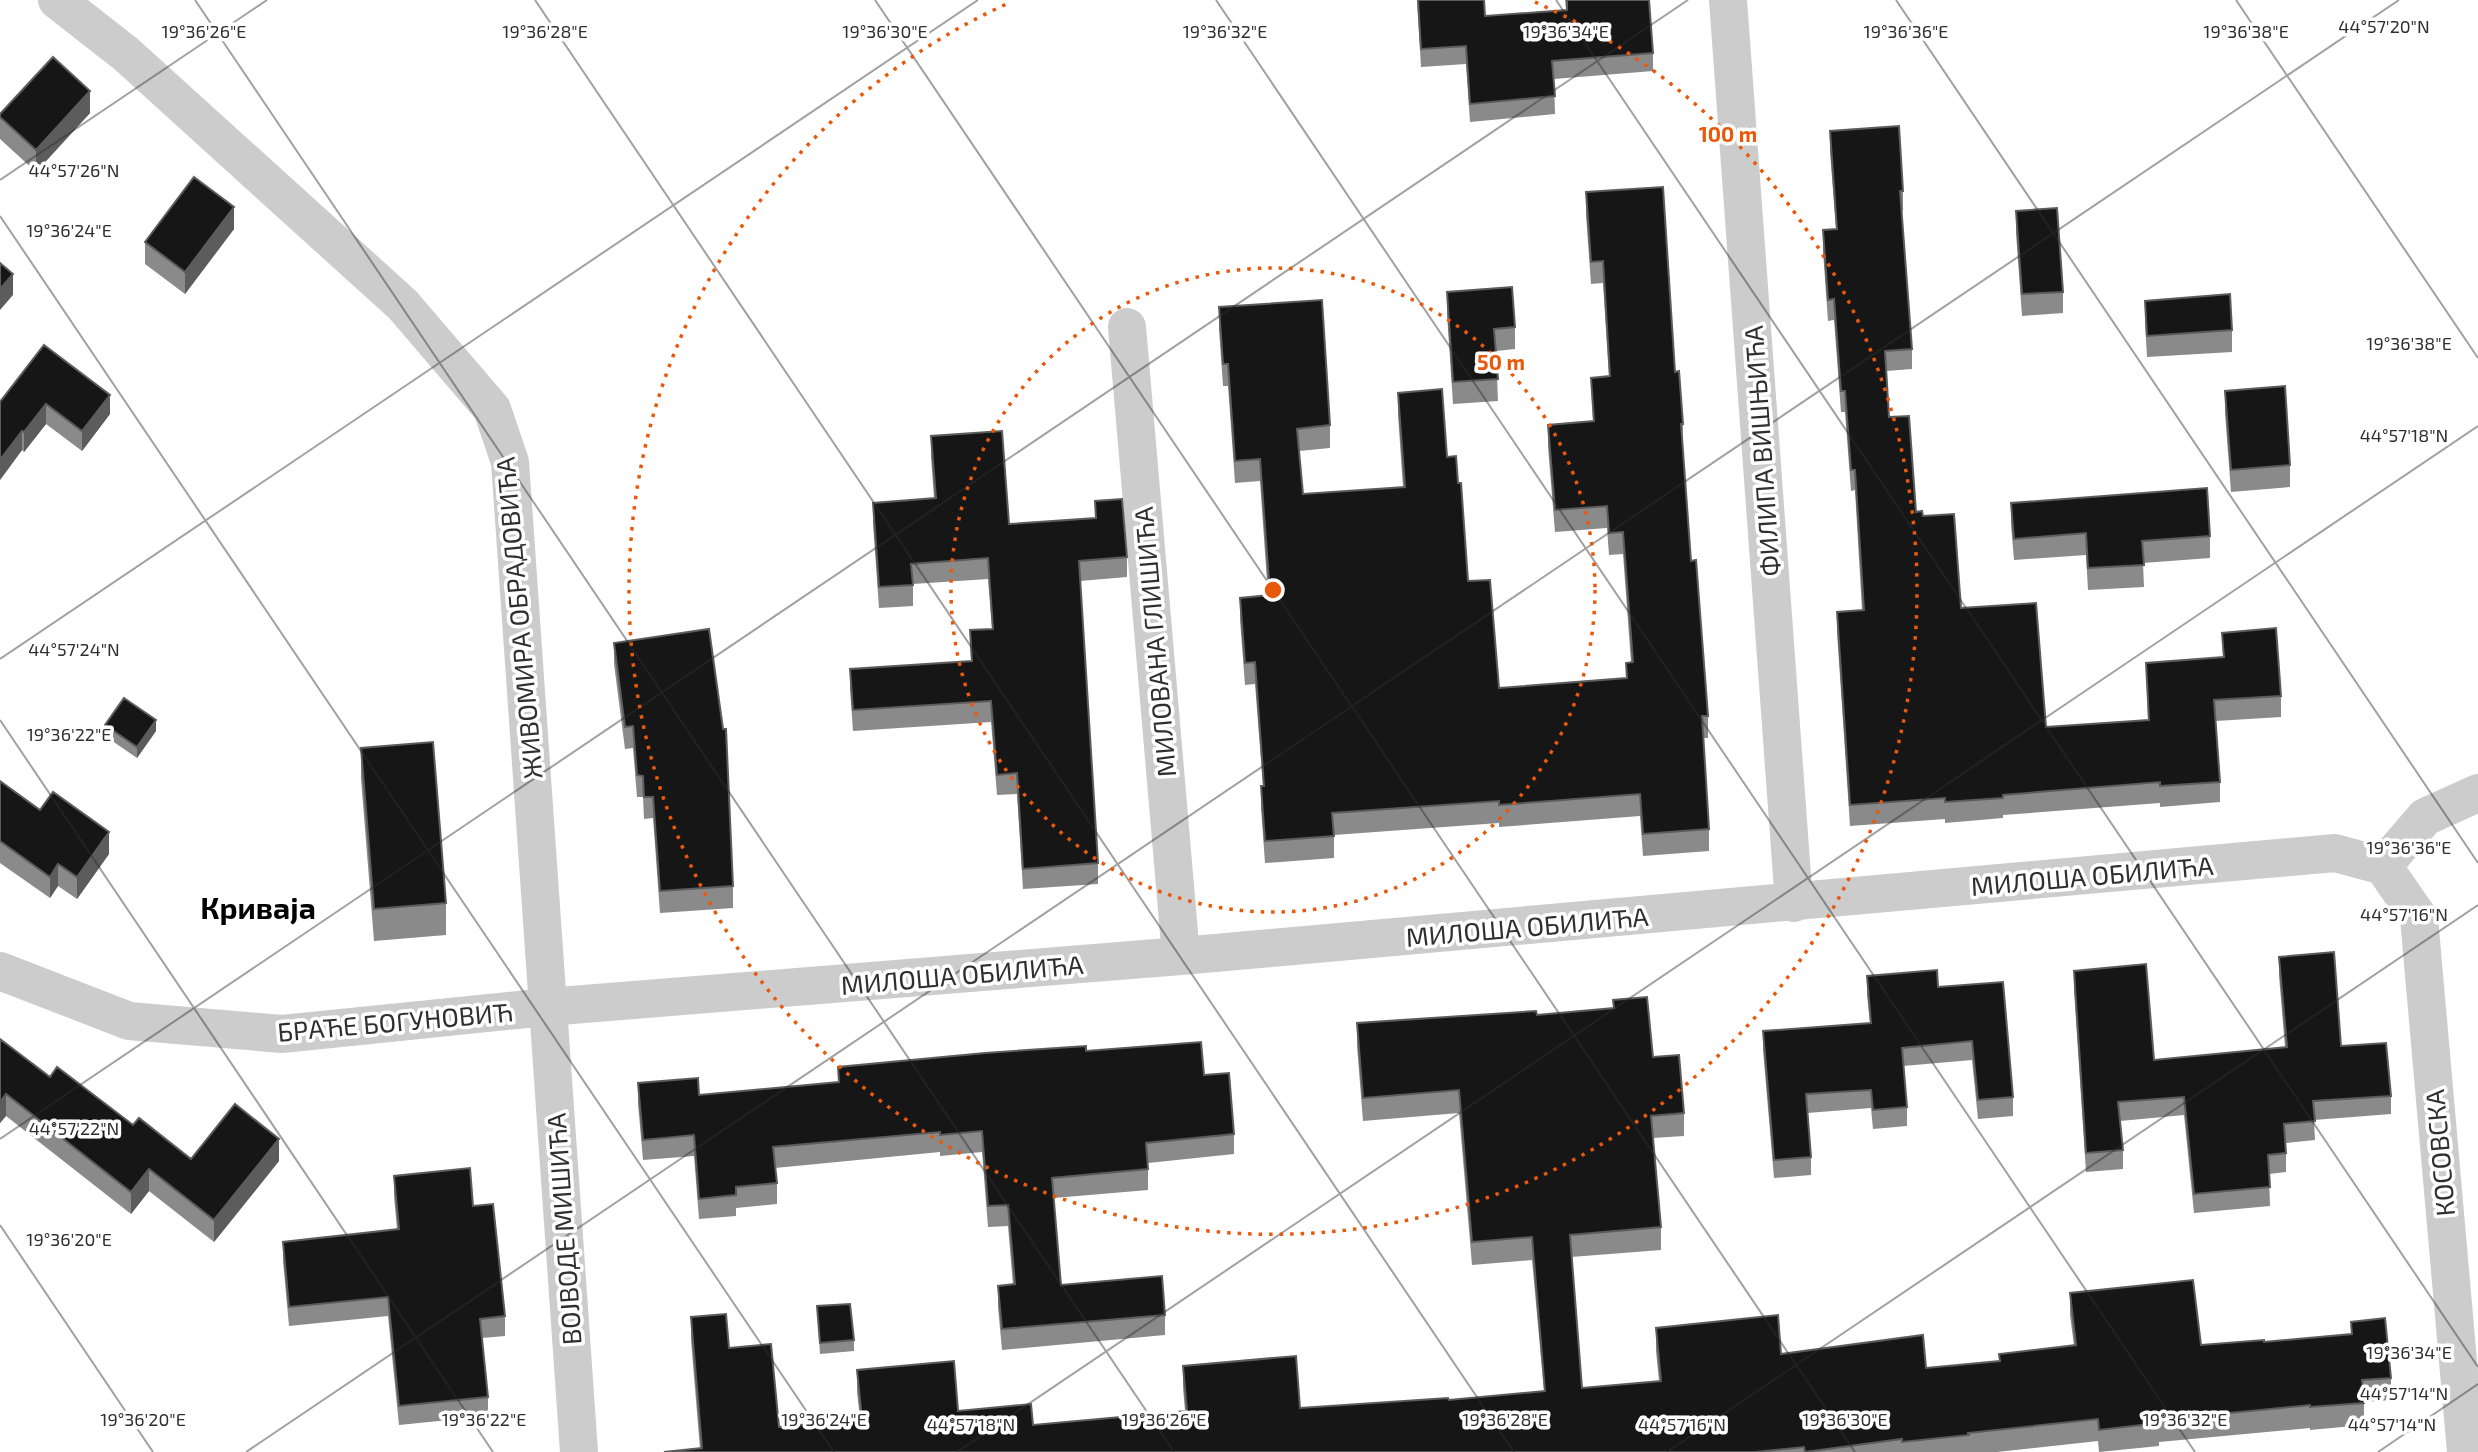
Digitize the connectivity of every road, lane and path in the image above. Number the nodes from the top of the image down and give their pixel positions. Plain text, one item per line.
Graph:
1 (57, 0) edge
2 (1728, 0) edge
3 (1127, 327) dead end
4 (2478, 793) edge
5 (2383, 866) junction
6 (1794, 903) junction
7 (1181, 957) junction
8 (0, 971) edge
9 (547, 1007) junction
10 (579, 1452) edge
11 (2466, 1452) edge

1 - 9 street, ЖИВОМИРА ОБРАДОВИЋА
2 - 6 street, ФИЛИПА ВИШЊИЋА
3 - 7 street, МИЛОВАНА ГЛИШИЋА
4 - 5 street
5 - 6 street, МИЛОША ОБИЛИЋА
5 - 11 street, КОСОВСКА
6 - 7 street, МИЛОША ОБИЛИЋА
7 - 9 street, МИЛОША ОБИЛИЋА
8 - 9 street, БРАЋЕ БОГУНОВИЋ
9 - 10 street, ВОЈВОДЕ МИШИЋА

